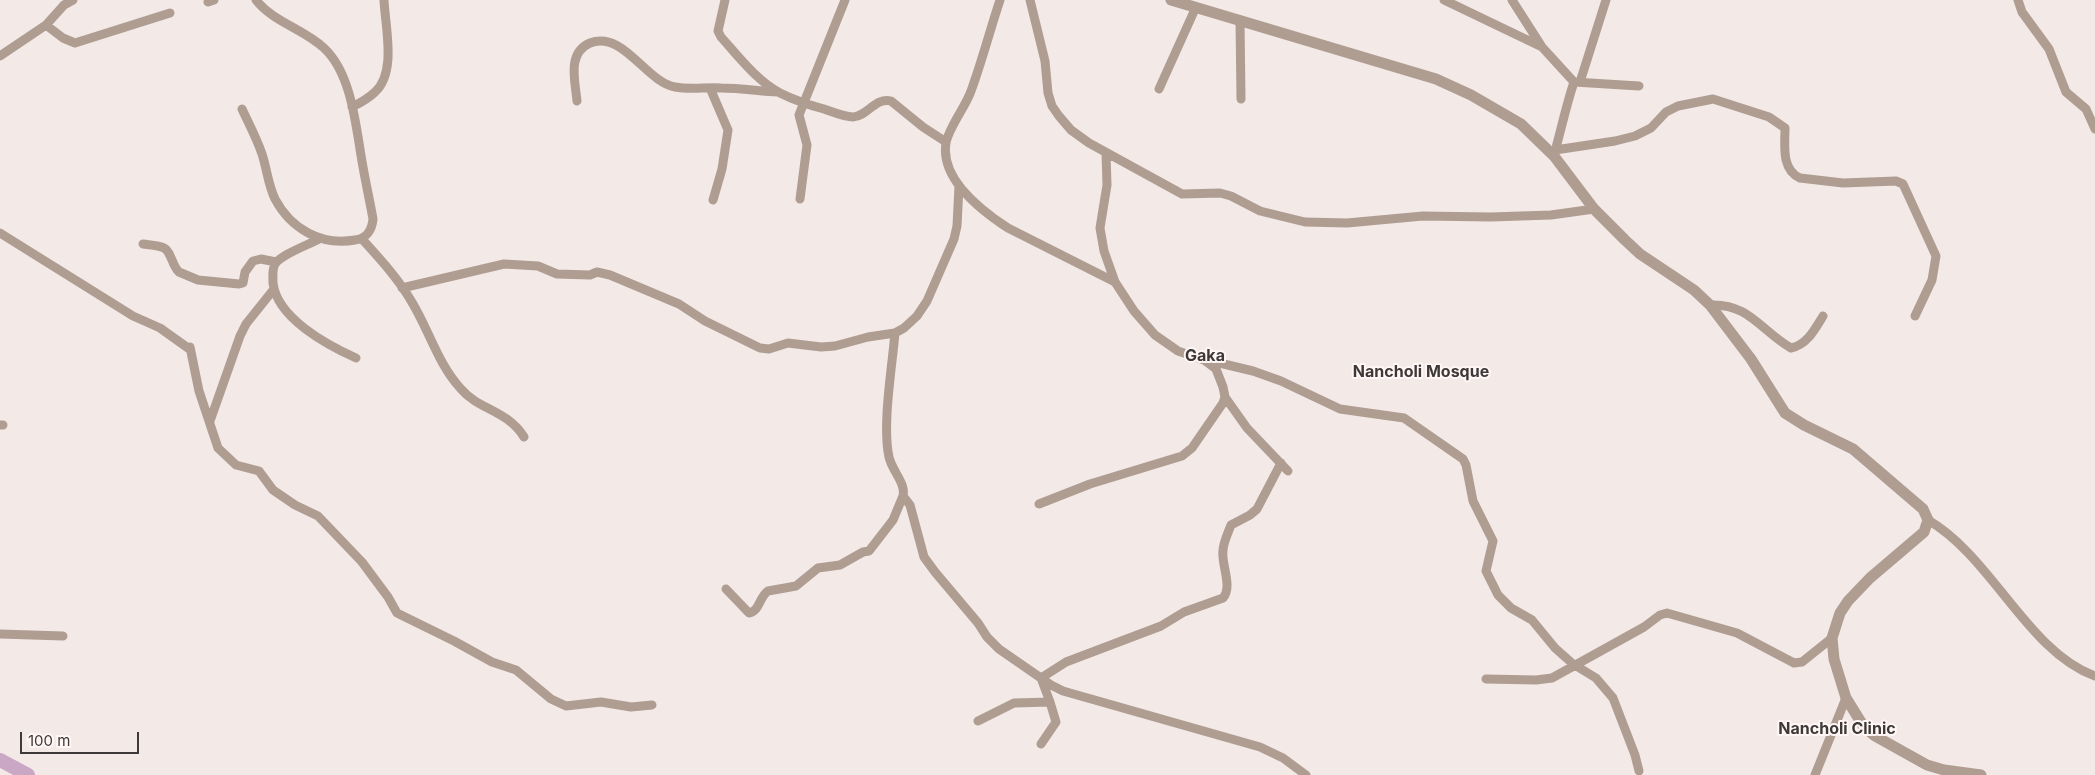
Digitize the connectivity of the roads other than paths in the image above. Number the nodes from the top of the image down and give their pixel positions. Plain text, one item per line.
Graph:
1 (74, 0) edge
2 (256, 0) edge
3 (384, 0) edge
4 (725, 0) edge
5 (845, 0) edge
6 (1000, 0) edge
7 (1030, 0) edge
8 (1171, 0) edge
9 (1444, 0) edge
10 (1512, 0) edge
11 (1606, 0) edge
12 (2018, 0) edge
13 (1196, 7) junction
14 (170, 13) dead end
15 (1240, 20) junction
16 (46, 25) junction
17 (1542, 47) junction
18 (0, 56) edge
19 (1577, 82) junction
20 (1639, 86) dead end
21 (710, 88) junction
22 (1159, 89) dead end
23 (779, 92) junction
24 (1242, 99) dead end
25 (577, 101) dead end
26 (804, 103) junction
27 (352, 107) junction
28 (242, 109) dead end
29 (2095, 129) edge
30 (946, 142) junction
31 (1554, 153) junction
32 (1106, 154) junction
33 (959, 186) junction
34 (800, 199) dead end
35 (713, 200) dead end
36 (1594, 209) junction
37 (0, 233) edge
38 (319, 239) junction
39 (362, 239) junction
40 (143, 244) dead end
41 (276, 262) junction
42 (1115, 282) junction
43 (402, 288) junction
44 (274, 289) junction
45 (1710, 305) junction
46 (1823, 316) dead end
47 (1915, 316) dead end
48 (895, 333) junction
49 (356, 358) dead end
50 (1204, 360) junction
51 (1225, 397) junction
52 (210, 421) junction
53 (524, 437) dead end
54 (1282, 464) junction
55 (1288, 471) dead end
56 (903, 496) junction
57 (1039, 504) dead end
58 (1928, 520) junction
59 (726, 589) dead end
60 (0, 634) edge
61 (63, 636) dead end
62 (1832, 638) junction
63 (1573, 664) junction
64 (2095, 676) edge
65 (1040, 678) junction
66 (1486, 679) dead end
67 (1846, 698) junction
68 (1050, 702) junction
69 (652, 705) dead end
70 (978, 721) dead end
71 (1041, 744) dead end
72 (1639, 771) dead end
73 (1950, 773) edge
74 (1306, 775) edge
75 (1815, 775) edge
76 (1982, 775) edge

1 - 16 street
2 - 27 street
3 - 27 street
4 - 23 street
5 - 26 street
6 - 30 street
7 - 32 street
8 - 13 street
9 - 17 street
10 - 17 street
11 - 19 street
12 - 29 street
13 - 15 street
13 - 22 street
14 - 16 street
15 - 24 street
15 - 31 street
16 - 18 street
17 - 19 street
19 - 20 street
19 - 31 street
21 - 23 street
21 - 25 street
21 - 35 street
23 - 26 street
26 - 30 street
26 - 34 street
27 - 39 street
28 - 38 street
30 - 33 street
31 - 36 street
31 - 47 street
32 - 36 street
32 - 42 street
33 - 42 street
33 - 48 street
36 - 45 street
37 - 52 street
38 - 39 street
38 - 41 street
39 - 43 street
40 - 41 street
41 - 44 street
42 - 50 street
43 - 48 street
43 - 53 street
44 - 49 street
44 - 52 street
45 - 46 street
45 - 58 street
48 - 56 street
50 - 51 street
50 - 63 street
51 - 54 street
51 - 57 street
52 - 69 street
54 - 55 street
54 - 65 street
56 - 59 street
56 - 65 street
58 - 62 street
58 - 64 street
60 - 61 street
62 - 63 street
62 - 67 street
63 - 66 street
63 - 72 street
65 - 68 street
65 - 74 street
67 - 73 street
67 - 75 street
68 - 70 street
68 - 71 street
73 - 76 street

